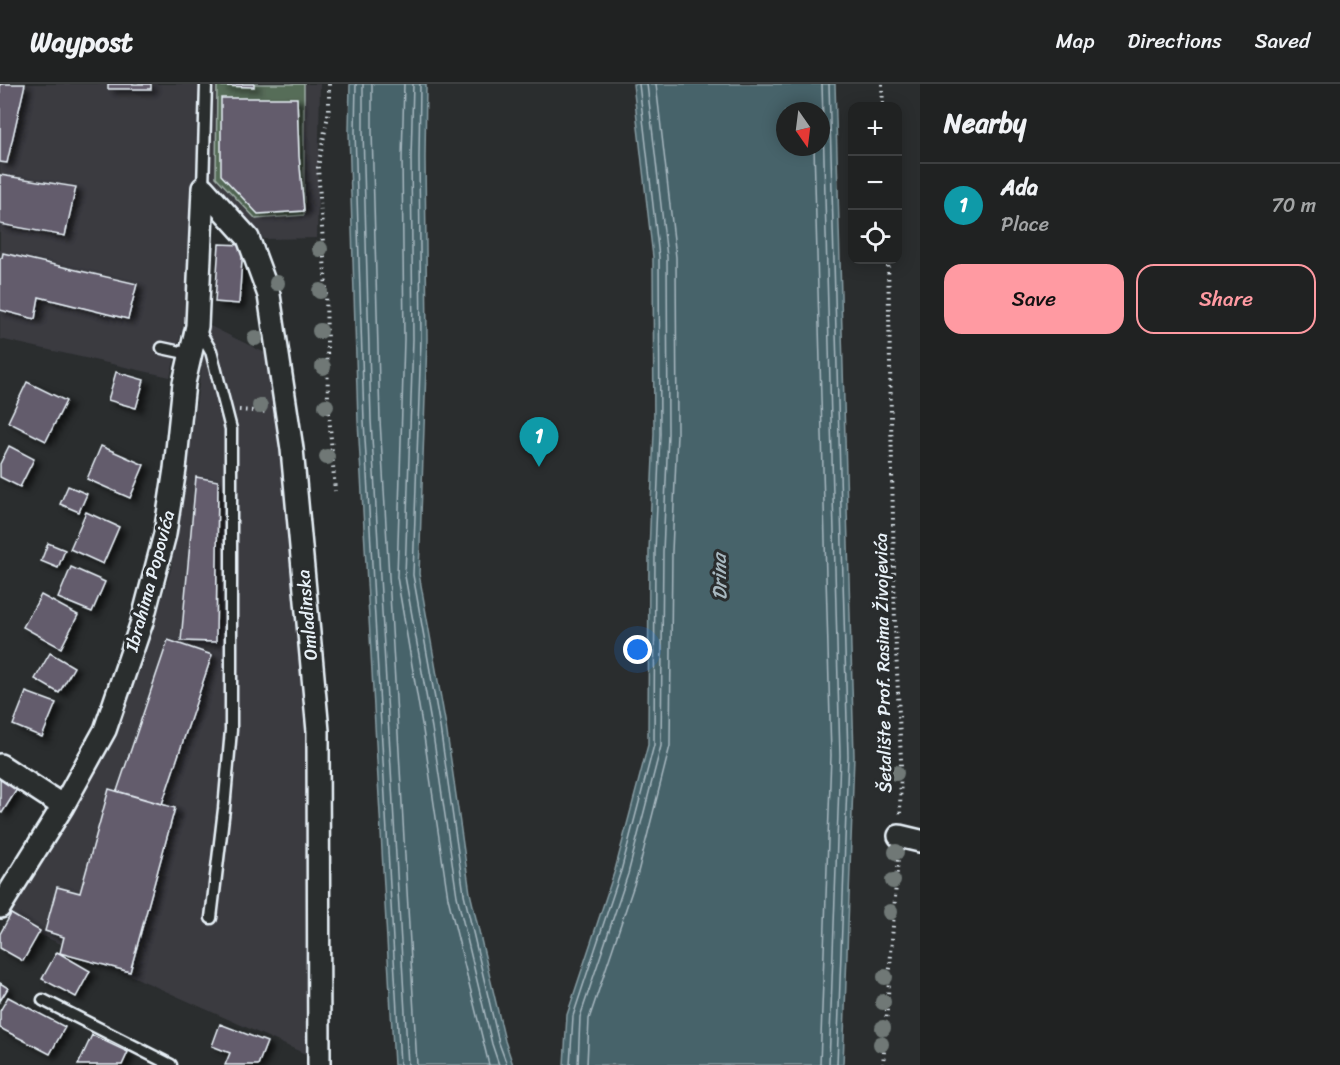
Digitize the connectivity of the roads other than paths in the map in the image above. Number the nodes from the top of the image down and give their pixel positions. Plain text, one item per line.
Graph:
1 (206, 84) edge
2 (203, 188) junction
3 (197, 326) junction
4 (162, 348) dead end
5 (190, 354) junction
6 (0, 765) edge
7 (63, 806) junction
8 (0, 907) edge
9 (211, 918) dead end
10 (43, 1000) dead end
11 (171, 1065) edge
12 (319, 1065) edge

1 - 2 lane
2 - 3 street, Ibrahima Popovića
2 - 12 street, Omladinska
3 - 5 street, Ibrahima Popovića
3 - 9 lane
4 - 5 lane
5 - 7 street, Ibrahima Popovića
6 - 7 street
7 - 8 street, Ibrahima Popovića
10 - 11 lane

